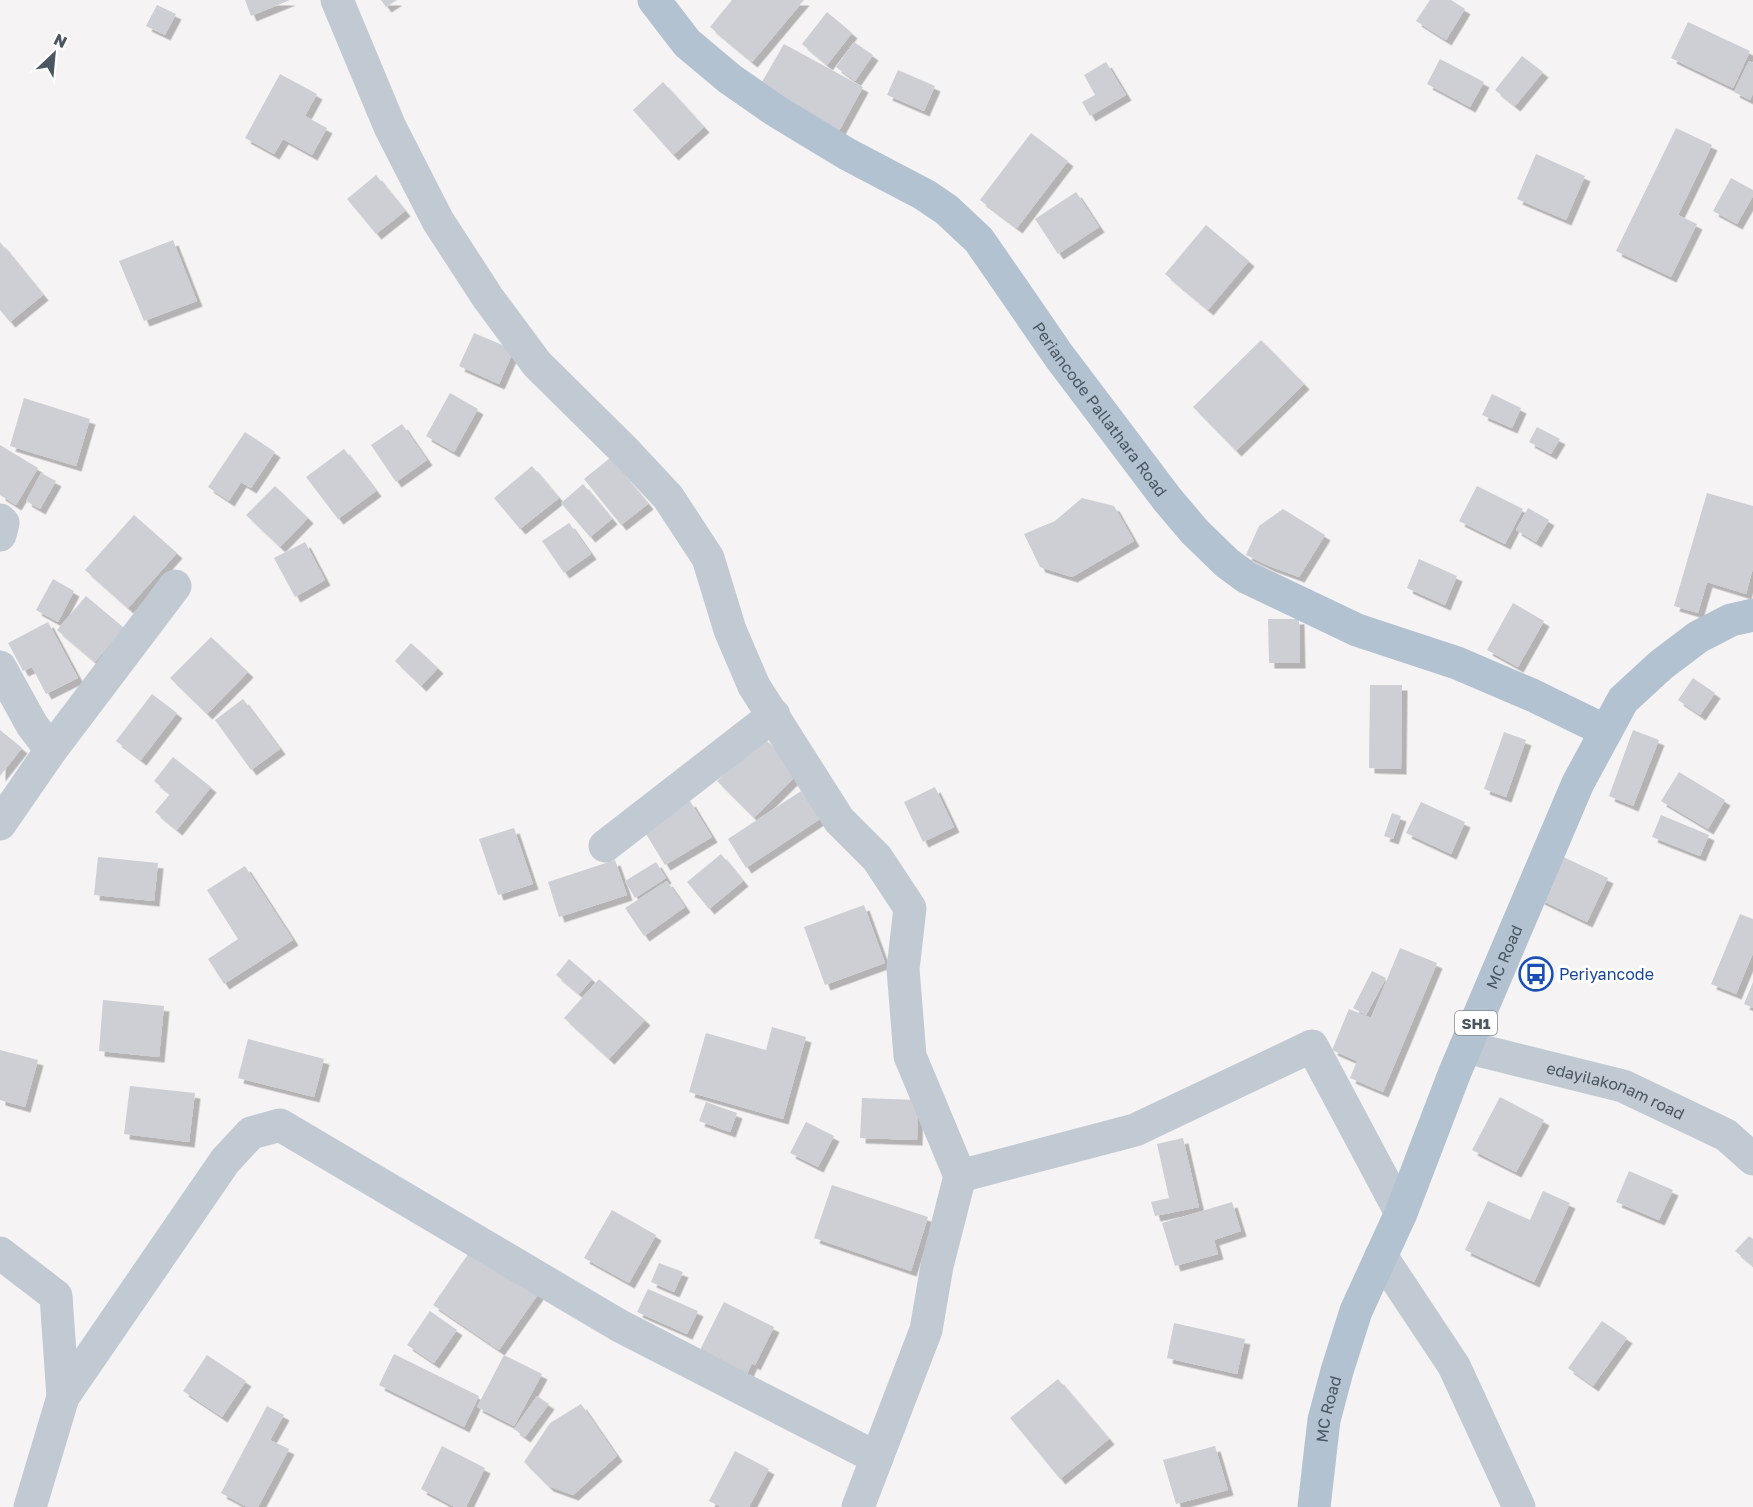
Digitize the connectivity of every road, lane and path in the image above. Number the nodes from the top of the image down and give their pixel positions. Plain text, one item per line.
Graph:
1 (337, 0) edge
2 (654, 0) edge
3 (0, 520) edge
4 (0, 535) edge
5 (175, 586) dead end
6 (1753, 615) edge
7 (0, 667) edge
8 (774, 715) junction
9 (1606, 731) junction
10 (51, 750) junction
11 (0, 824) edge
12 (605, 846) dead end
13 (1466, 1047) junction
14 (1753, 1159) edge
15 (960, 1176) junction
16 (1401, 1213) junction
17 (0, 1253) edge
18 (1381, 1257) junction
19 (63, 1397) junction
20 (877, 1458) junction
21 (30, 1507) edge
22 (858, 1507) edge
23 (1314, 1507) edge
24 (1519, 1507) edge

1 - 8 street
2 - 9 main road, Periancode Pallathara Road
3 - 4 street
5 - 10 street
6 - 9 main road, MC Road / SH1
7 - 10 street
8 - 12 street
8 - 15 street
9 - 13 main road, MC Road / SH1
10 - 11 street
13 - 14 street, edayilakonam road
13 - 16 main road, MC Road / SH1
15 - 16 street
15 - 20 street
16 - 18 main road, MC Road / SH1
17 - 19 street
18 - 23 main road, MC Road / SH1
18 - 24 street
19 - 20 street
19 - 21 street
20 - 22 street

